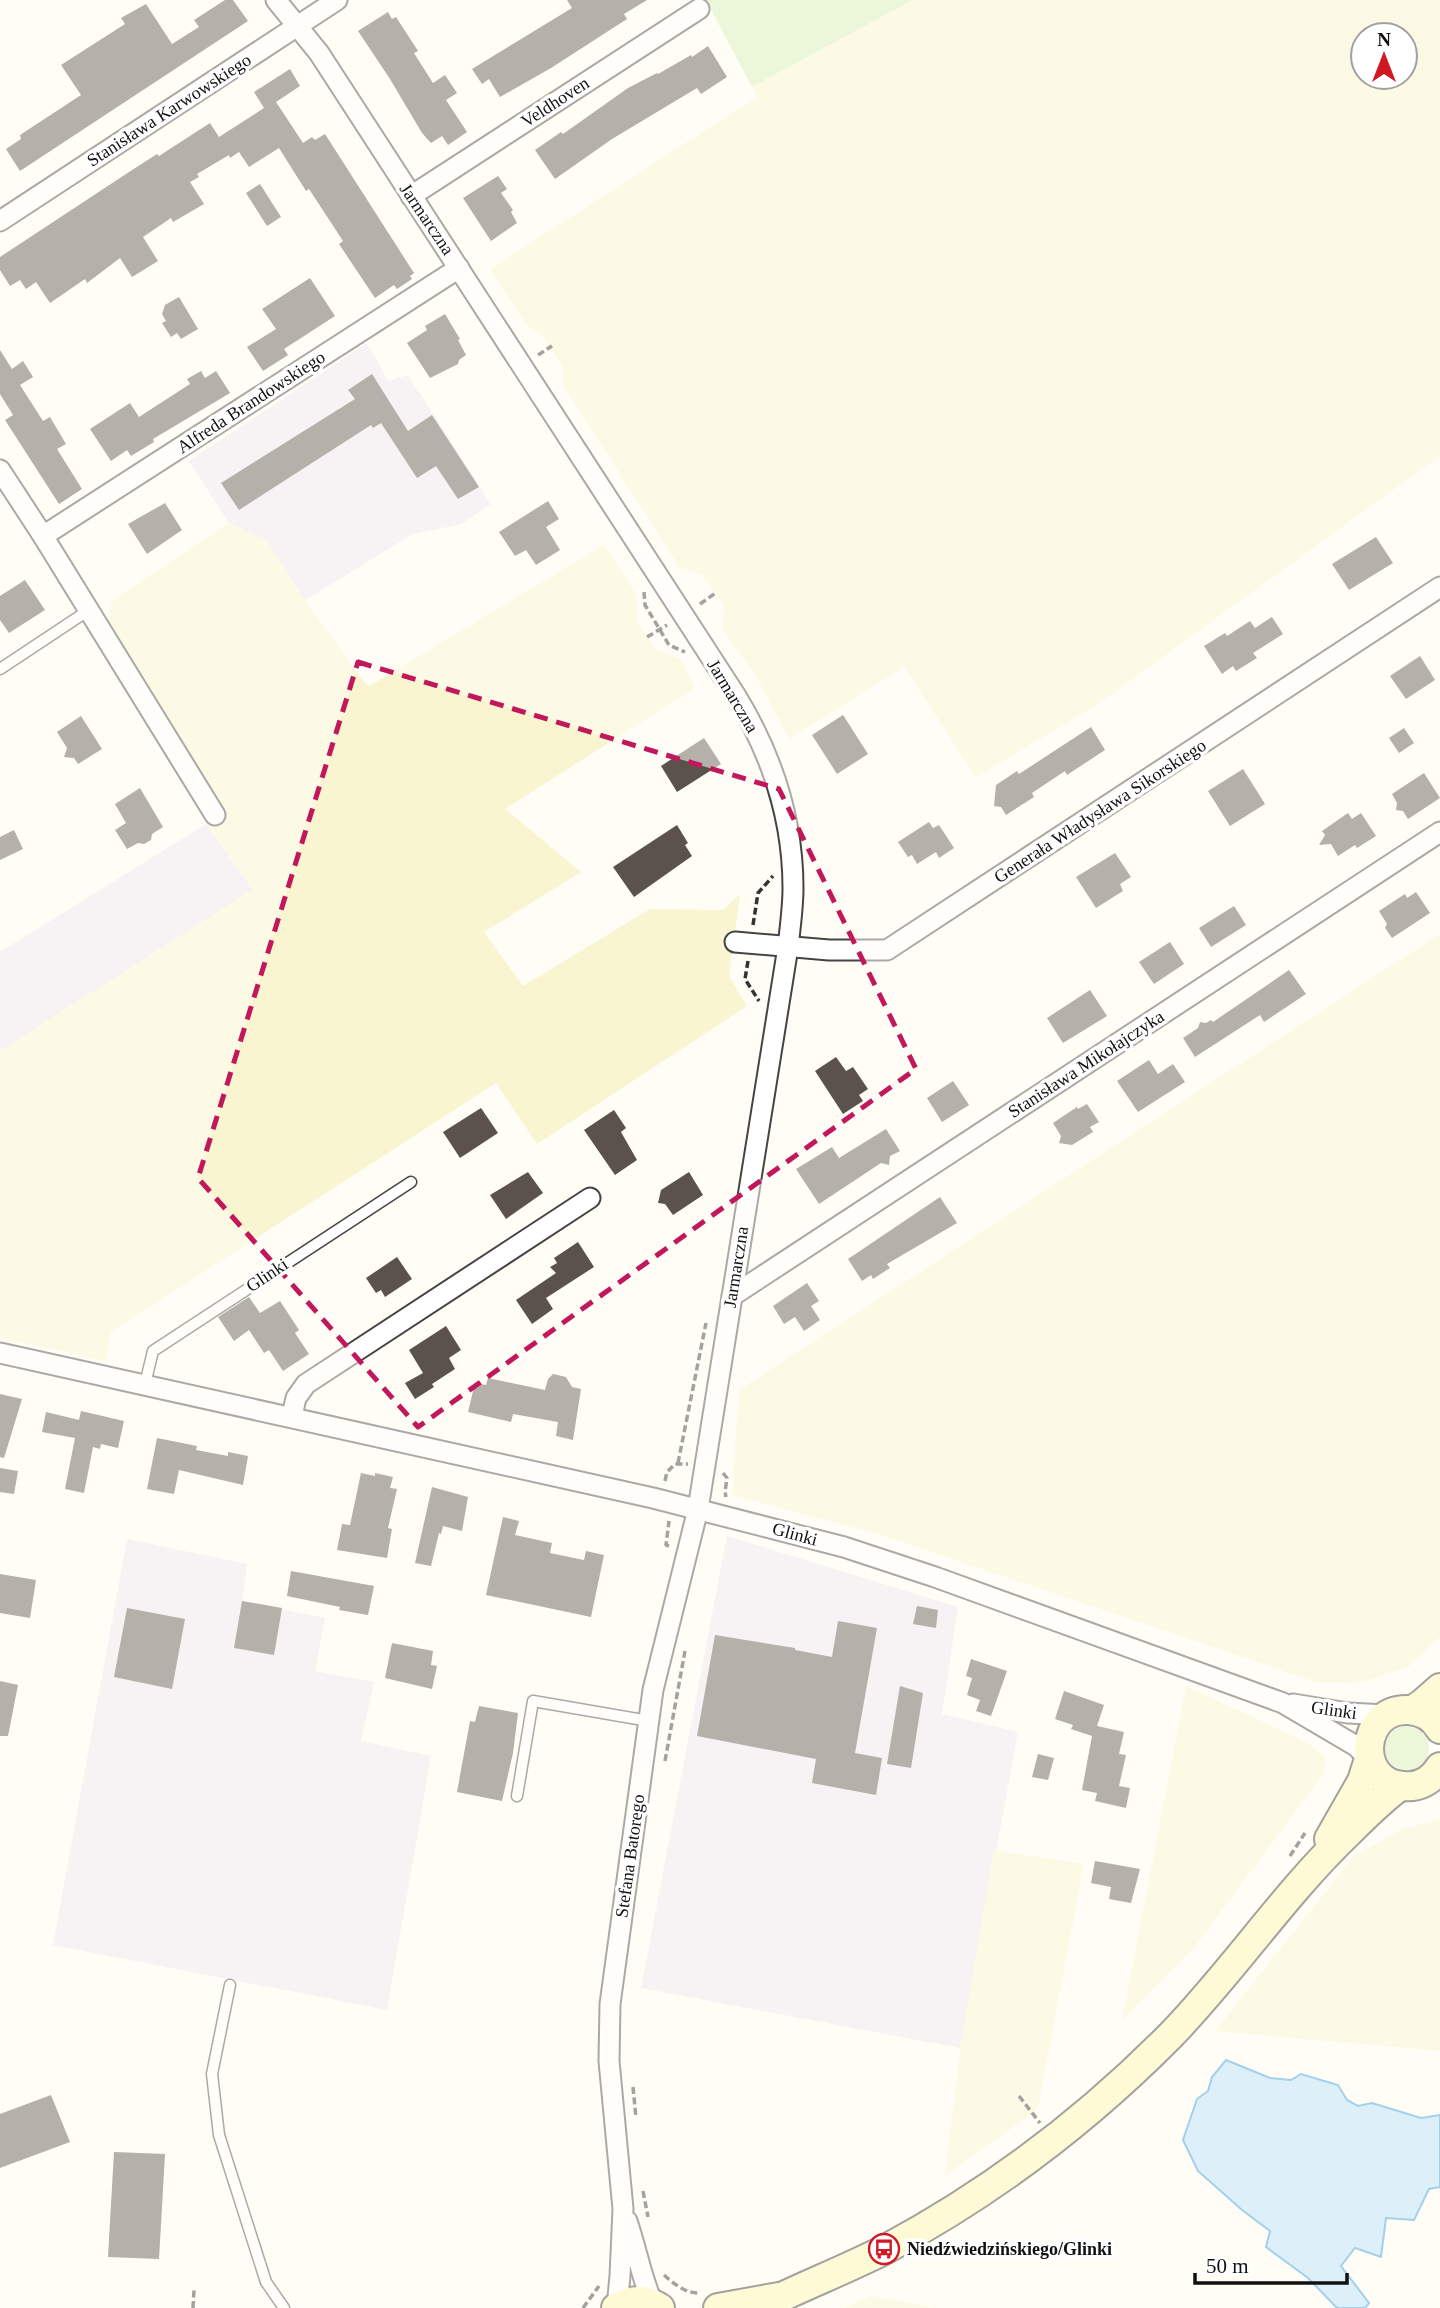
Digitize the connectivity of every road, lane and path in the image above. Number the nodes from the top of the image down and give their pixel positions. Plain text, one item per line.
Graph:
1 (276, 0) edge
2 (337, 0) edge
3 (699, 9) dead end
4 (298, 26) junction
5 (411, 196) junction
6 (0, 221) edge
7 (459, 268) junction
8 (0, 470) edge
9 (43, 536) junction
10 (636, 581) dead end
11 (1440, 587) edge
12 (89, 610) junction
13 (687, 653) dead end
14 (0, 669) edge
15 (215, 815) dead end
16 (1440, 832) edge
17 (772, 866) dead end
18 (743, 943) junction
19 (788, 947) junction
20 (760, 1003) dead end
21 (411, 1182) dead end
22 (590, 1198) dead end
23 (732, 1296) junction
24 (707, 1316) dead end
25 (0, 1353) edge
26 (145, 1384) junction
27 (292, 1416) junction
28 (678, 1463) dead end
29 (698, 1509) junction
30 (669, 1528) dead end
31 (688, 1550) junction
32 (686, 1645) dead end
33 (1440, 1688) edge
34 (1283, 1703) junction
35 (1399, 1713) junction
36 (649, 1721) junction
37 (1440, 1729) edge
38 (1369, 1759) junction
39 (665, 1762) dead end
40 (1437, 1775) edge
41 (1400, 1786) junction
42 (517, 1797) dead end
43 (1311, 1824) dead end
44 (1301, 1862) junction
45 (230, 1984) dead end
46 (633, 2086) dead end
47 (1019, 2096) dead end
48 (635, 2125) dead end
49 (1054, 2141) junction
50 (643, 2191) dead end
51 (623, 2209) junction
52 (649, 2218) dead end
53 (660, 2269) dead end
54 (194, 2290) dead end
55 (711, 2300) edge
56 (770, 2302) edge
57 (657, 2306) edge
58 (193, 2308) edge
59 (284, 2308) edge
60 (616, 2308) edge

1 - 4 street, Jarmarczna
2 - 4 street, Stanisława Karwowskiego
3 - 5 street, Veldhoven
4 - 5 street, Jarmarczna
4 - 6 street, Stanisława Karwowskiego
5 - 7 street, Jarmarczna
7 - 9 street, Alfreda Brandowskiego
7 - 19 street, Jarmarczna
8 - 9 street
9 - 12 street
10 - 13 path
11 - 19 street, Generała Władysława Sikorskiego
12 - 14 lane
12 - 15 street
16 - 23 street, Stanisława Mikołajczyka
17 - 18 path
18 - 19 street, Generała Władysława Sikorskiego
18 - 20 path
19 - 23 street, Jarmarczna
21 - 26 lane, Glinki
22 - 27 street
23 - 29 street, Jarmarczna
24 - 28 path
25 - 26 street, Glinki
26 - 27 street, Glinki
27 - 29 street, Glinki
29 - 31 street, Stefana Batorego
29 - 34 street, Glinki
30 - 31 path
31 - 36 street, Stefana Batorego
32 - 39 path
33 - 35 main road
34 - 35 street, Glinki
34 - 38 street, Glinki
35 - 37 main road
35 - 38 main road
36 - 42 lane
36 - 51 street, Stefana Batorego
38 - 41 main road
38 - 44 main road
40 - 41 main road
41 - 44 main road
43 - 44 path
44 - 49 main road
45 - 59 lane
46 - 48 path
47 - 49 path
49 - 56 main road
50 - 52 path
51 - 57 street, Stefana Batorego
51 - 60 street, Stefana Batorego
53 - 55 path
54 - 58 path
55 - 56 main road
57 - 60 main road

